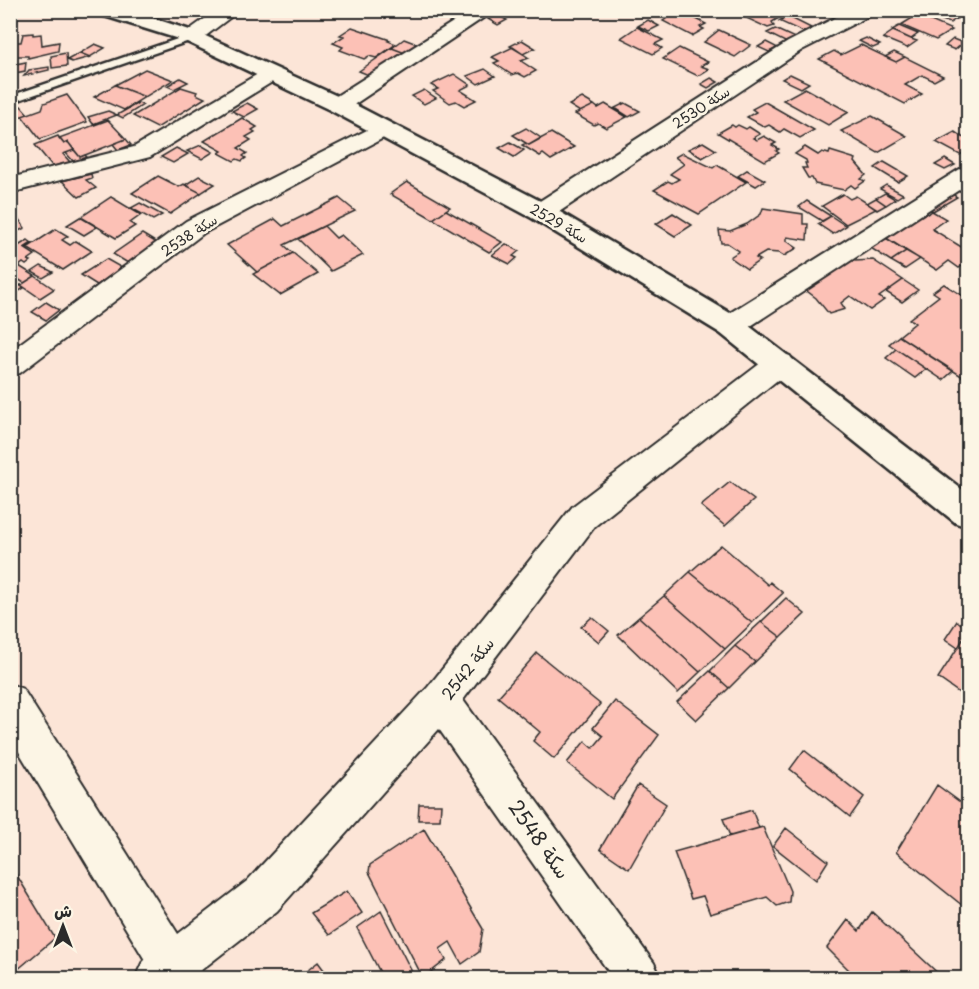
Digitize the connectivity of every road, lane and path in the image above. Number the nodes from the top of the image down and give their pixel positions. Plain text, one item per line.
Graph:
1 (105, 10) edge
2 (231, 10) edge
3 (486, 10) edge
4 (866, 10) edge
5 (192, 37) junction
6 (270, 75) junction
7 (10, 100) edge
8 (338, 105) junction
9 (383, 129) junction
10 (969, 174) edge
11 (10, 186) edge
12 (541, 212) junction
13 (730, 326) junction
14 (780, 363) junction
15 (10, 366) edge
16 (968, 511) edge
17 (441, 700) junction
18 (10, 702) edge
19 (166, 973) edge
20 (639, 978) edge

1 - 5 street, سكة 2529
2 - 5 street
3 - 8 street
4 - 12 street, سكة 2530
5 - 6 street, سكة 2529
5 - 7 lane
6 - 8 street, سكة 2529
6 - 11 street
8 - 9 street, سكة 2529
9 - 12 street, سكة 2529
9 - 15 street, سكة 2538
10 - 13 street
12 - 13 street, سكة 2529
13 - 14 street, سكة 2529
14 - 16 street, سكة 2529
14 - 17 street, سكة 2542
17 - 19 street, سكة 2542
17 - 20 street, سكة 2548
18 - 19 street

